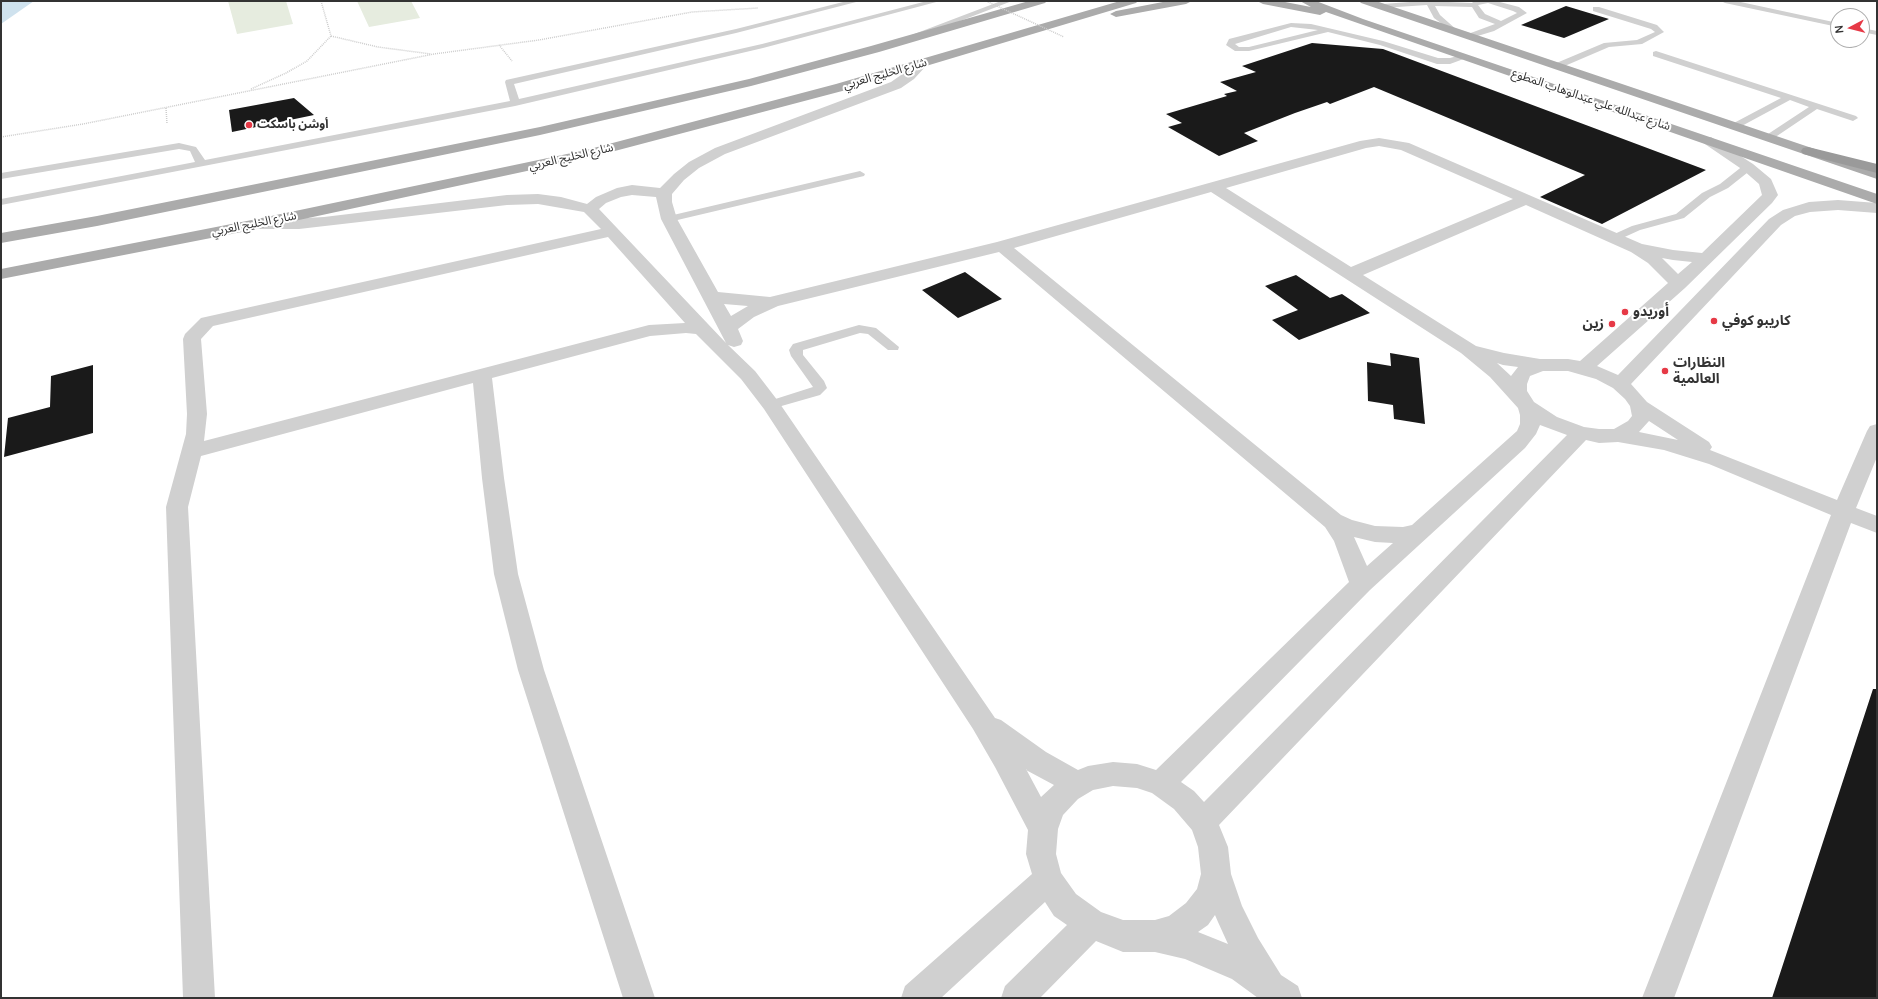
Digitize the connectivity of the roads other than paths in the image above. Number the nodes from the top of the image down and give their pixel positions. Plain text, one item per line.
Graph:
1 (856, 1) edge
2 (936, 1) edge
3 (1008, 1) edge
4 (1041, 1) edge
5 (1132, 1) edge
6 (1186, 1) edge
7 (1263, 1) edge
8 (1306, 1) edge
9 (1365, 1) edge
10 (1725, 1) edge
11 (1429, 2) edge
12 (1377, 4) edge
13 (1474, 5) junction
14 (1596, 9) dead end
15 (1083, 16) junction
16 (1359, 21) junction
17 (1830, 23) edge
18 (1501, 24) junction
19 (1328, 30) junction
20 (1453, 30) junction
21 (736, 31) junction
22 (1470, 36) junction
23 (759, 47) junction
24 (874, 49) junction
25 (1656, 54) dead end
26 (1465, 57) junction
27 (922, 63) junction
28 (1557, 66) junction
29 (1789, 97) junction
30 (515, 103) junction
31 (1816, 106) junction
32 (1853, 118) dead end
33 (1735, 126) junction
34 (1768, 138) junction
35 (1706, 140) junction
36 (1808, 151) junction
37 (201, 164) junction
38 (1748, 168) junction
39 (1877, 169) edge
40 (860, 174) dead end
41 (1877, 175) edge
42 (1, 176) edge
43 (1214, 187) junction
44 (664, 193) junction
45 (1877, 199) edge
46 (1525, 200) junction
47 (1, 202) edge
48 (1877, 208) edge
49 (590, 210) junction
50 (669, 219) junction
51 (257, 224) junction
52 (612, 231) junction
53 (1, 238) edge
54 (1614, 238) junction
55 (1002, 246) junction
56 (1637, 248) junction
57 (1706, 258) junction
58 (1, 274) edge
59 (1350, 274) junction
60 (1679, 284) junction
61 (712, 297) junction
62 (772, 302) junction
63 (681, 306) junction
64 (728, 327) junction
65 (701, 329) junction
66 (649, 331) junction
67 (893, 347) dead end
68 (1468, 349) junction
69 (1540, 365) junction
70 (1584, 368) junction
71 (482, 375) junction
72 (748, 375) junction
73 (1620, 384) junction
74 (1524, 403) junction
75 (772, 405) junction
76 (1640, 406) junction
77 (1877, 431) edge
78 (1581, 434) junction
79 (1618, 435) junction
80 (190, 452) junction
81 (1741, 468) junction
82 (1844, 511) junction
83 (1333, 521) junction
84 (1877, 525) edge
85 (1416, 533) junction
86 (1362, 584) junction
87 (982, 721) junction
88 (1078, 784) junction
89 (1161, 784) junction
90 (1203, 822) junction
91 (1043, 829) junction
92 (1216, 874) junction
93 (1048, 879) junction
94 (1091, 924) junction
95 (1155, 936) junction
96 (1278, 992) edge
97 (199, 998) edge
98 (638, 998) edge
99 (917, 998) edge
100 (1017, 998) edge
101 (1658, 998) edge

1 - 21 lane
2 - 23 lane
3 - 24 lane
4 - 24 main road, شارع الخليج العربي
5 - 15 main road, شارع الخليج العربي
6 - 15 main road
7 - 16 main road
8 - 16 main road, شارع عبدالله علي عبدالوهاب المطوع
9 - 12 main road, شارع عبدالله علي عبدالوهاب المطوع
10 - 17 lane
11 - 12 lane
11 - 13 lane
11 - 20 lane
12 - 20 main road, شارع عبدالله علي عبدالوهاب المطوع
13 - 18 lane
13 - 18 lane
14 - 28 lane
15 - 27 main road, شارع الخليج العربي
16 - 26 main road, شارع عبدالله علي عبدالوهاب المطوع
18 - 22 lane
19 - 19 lane
19 - 26 lane
20 - 22 main road, شارع عبدالله علي عبدالوهاب المطوع
21 - 23 lane
21 - 30 lane
22 - 28 main road, شارع عبدالله علي عبدالوهاب المطوع
23 - 30 lane
24 - 53 main road, شارع الخليج العربي
25 - 29 lane
26 - 35 main road, شارع عبدالله علي عبدالوهاب المطوع
27 - 44 street
27 - 51 main road, شارع الخليج العربي
28 - 33 main road, شارع عبدالله علي عبدالوهاب المطوع
29 - 31 lane
29 - 33 lane
30 - 37 lane
31 - 32 lane
31 - 34 lane
33 - 34 main road, شارع عبدالله علي عبدالوهاب المطوع
34 - 36 main road, شارع عبدالله علي عبدالوهاب المطوع
35 - 38 street
35 - 45 main road, شارع عبدالله علي عبدالوهاب المطوع
36 - 39 highway
36 - 41 main road, شارع عبدالله علي عبدالوهاب المطوع
37 - 42 lane
37 - 47 lane
38 - 54 lane
38 - 57 street
40 - 50 lane
43 - 46 street
43 - 55 street
43 - 59 street
44 - 49 street
44 - 50 street
46 - 54 street
46 - 59 street
48 - 73 street
49 - 51 street
49 - 52 street
50 - 61 street
51 - 58 main road, شارع الخليج العربي
52 - 63 street
52 - 80 street
54 - 56 street
55 - 62 street
55 - 83 street
56 - 57 street
56 - 60 street
57 - 60 street
59 - 68 street
60 - 70 street
61 - 62 street
61 - 64 street
62 - 64 street
63 - 65 street
63 - 66 street
64 - 72 street
65 - 66 street
65 - 72 street
66 - 71 street
67 - 75 lane
68 - 69 street
68 - 74 street
69 - 70 street
69 - 74 street
70 - 73 street
71 - 80 street
71 - 98 street
72 - 75 street
73 - 76 street
74 - 78 street
74 - 85 street
75 - 87 street
76 - 79 street
76 - 81 street
77 - 82 street
78 - 79 street
78 - 90 street
79 - 81 street
80 - 97 street
81 - 82 street
82 - 84 street
82 - 101 street
83 - 85 street
83 - 86 street
85 - 86 street
86 - 89 street
87 - 88 street
87 - 91 street
88 - 89 street
88 - 91 street
89 - 90 street
90 - 92 street
91 - 93 street
92 - 95 street
92 - 96 street
93 - 94 street
93 - 99 street
94 - 95 street
94 - 100 street
95 - 96 street

